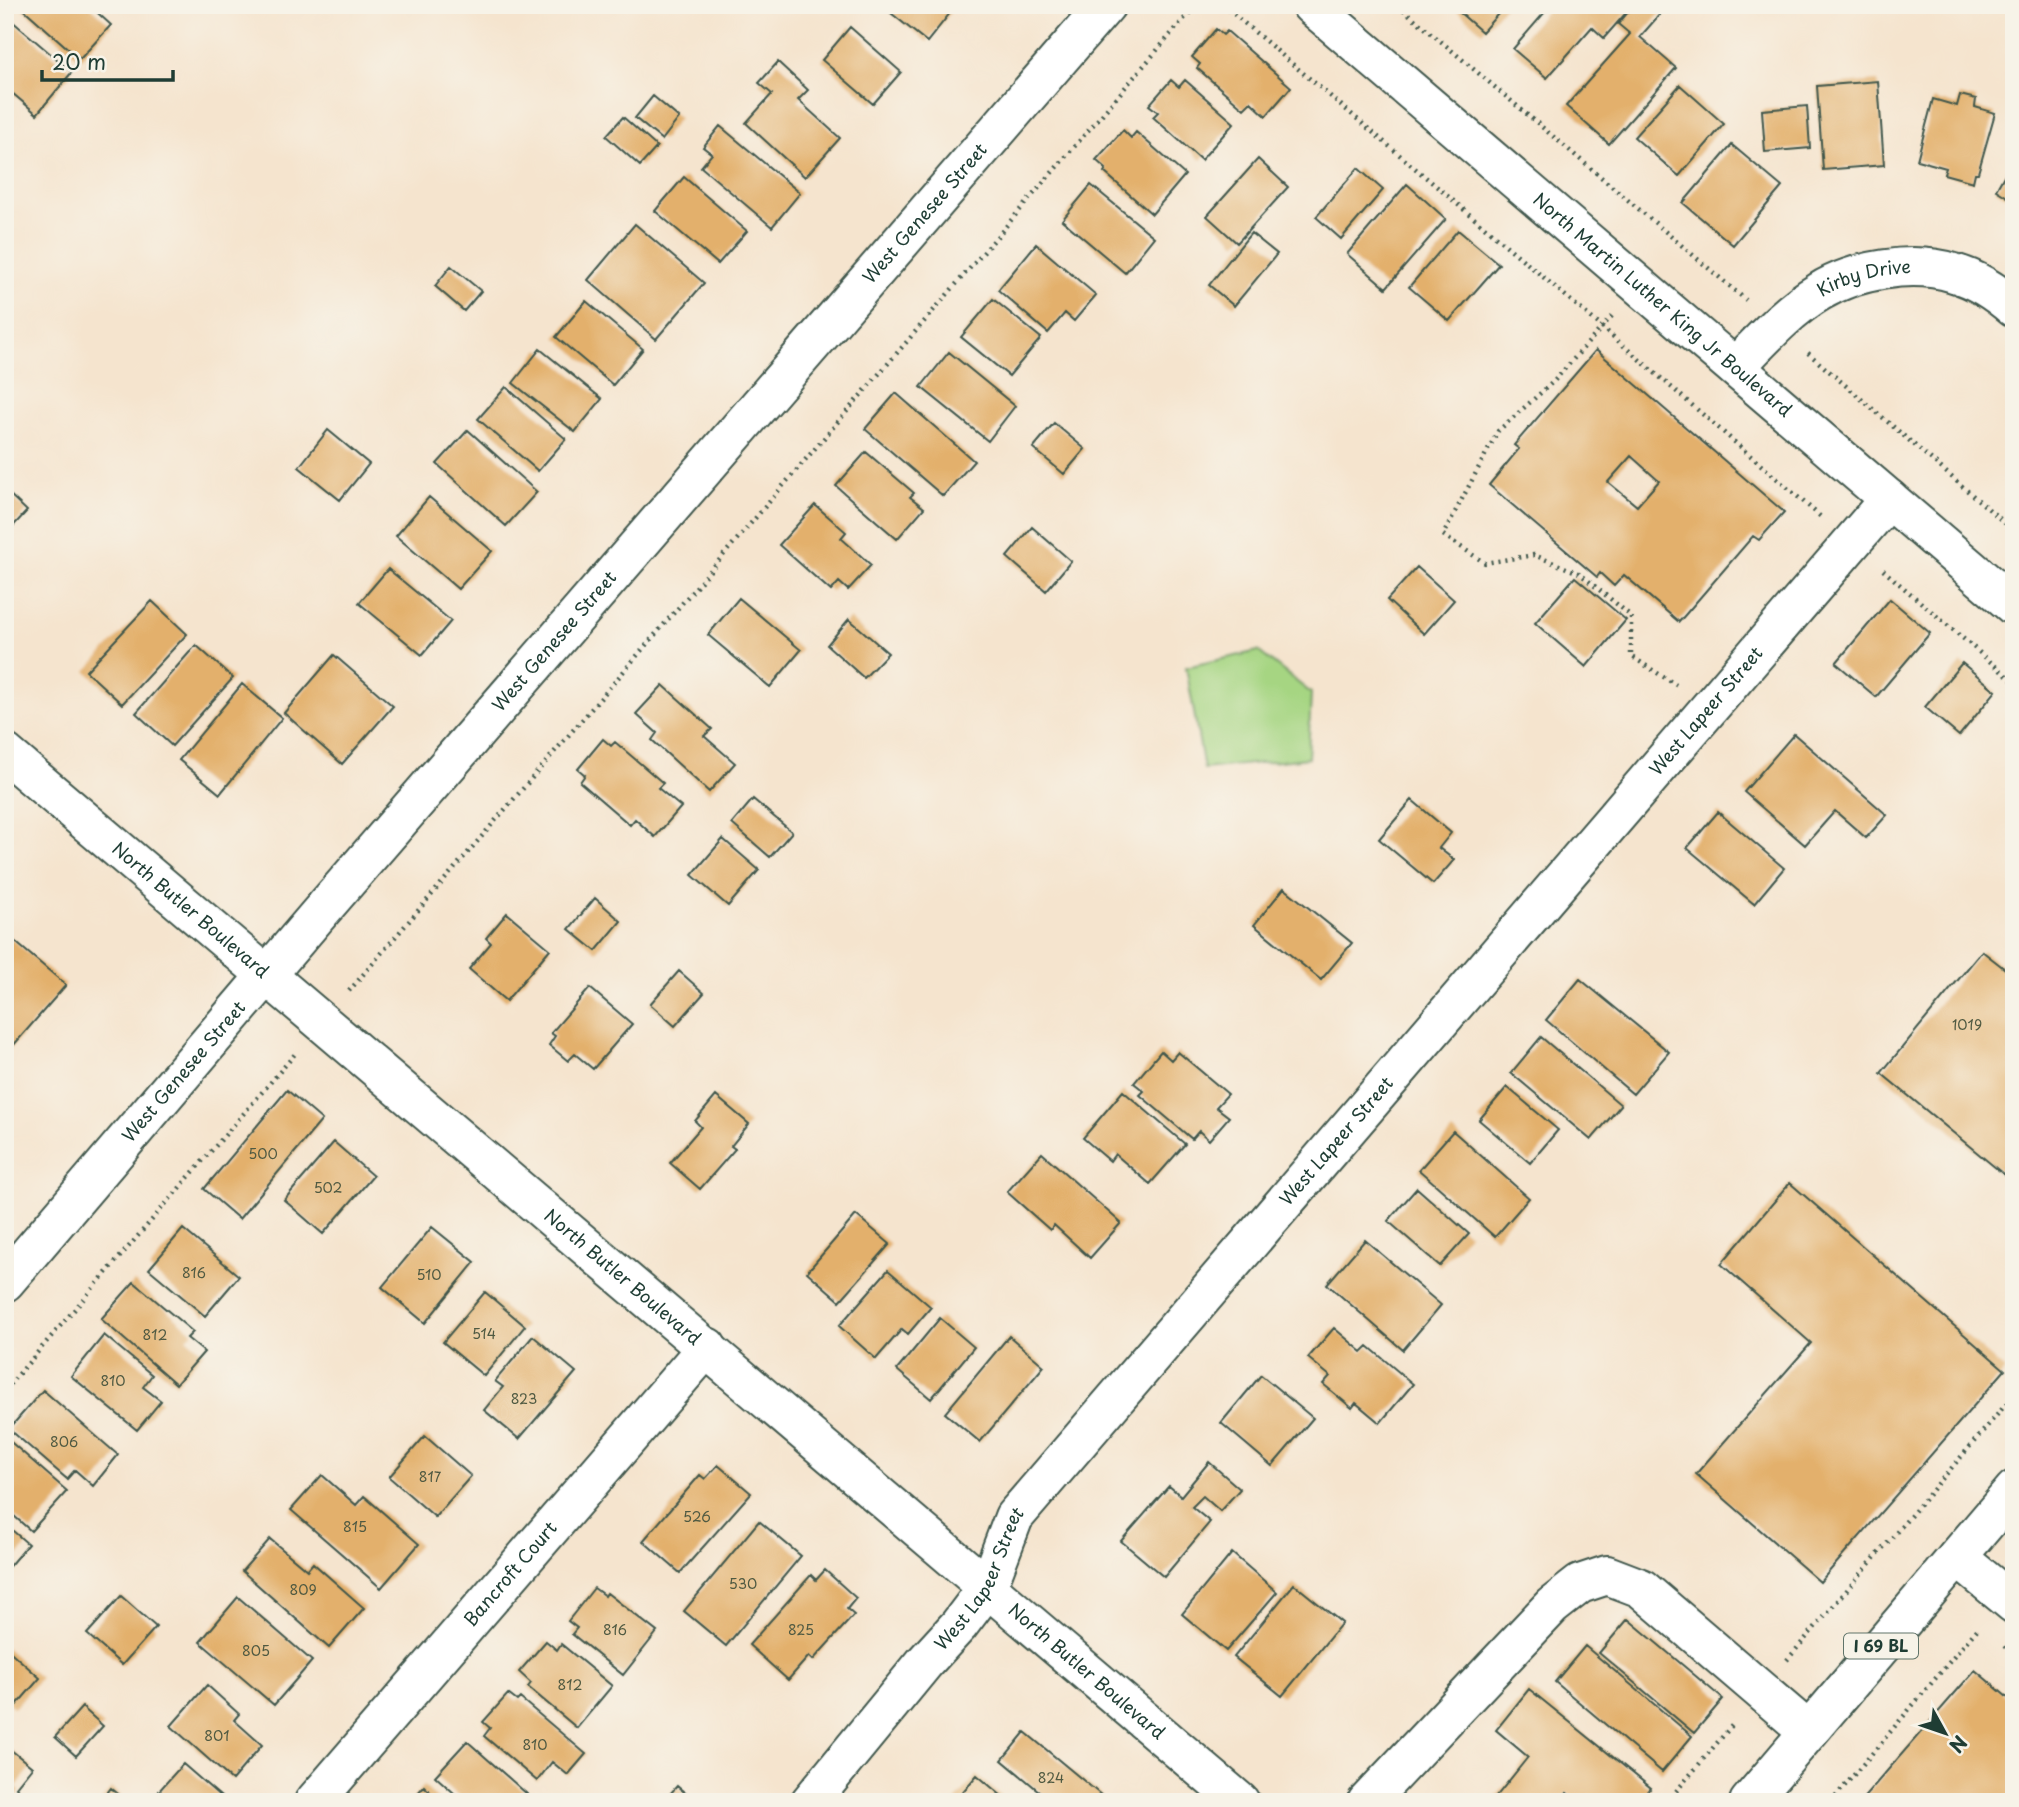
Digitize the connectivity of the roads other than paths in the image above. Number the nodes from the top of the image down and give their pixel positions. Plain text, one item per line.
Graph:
1 (1106, 5) edge
2 (1311, 5) edge
3 (2014, 308) edge
4 (1735, 367) junction
5 (1889, 499) junction
6 (2014, 606) edge
7 (5, 753) edge
8 (267, 974) junction
9 (5, 1282) edge
10 (707, 1347) junction
11 (2014, 1490) edge
12 (1957, 1557) junction
13 (987, 1588) junction
14 (2009, 1600) edge
15 (1808, 1731) junction
16 (314, 1802) edge
17 (810, 1802) edge
18 (1240, 1802) edge
19 (1367, 1802) edge
20 (1749, 1802) edge

1 - 8 street, West Genesee Street
2 - 4 street, North Martin Luther King Jr Boulevard
3 - 4 street, Kirby Drive
4 - 5 street, North Martin Luther King Jr Boulevard
5 - 6 street, North Martin Luther King Jr Boulevard
5 - 13 street, West Lapeer Street
7 - 8 street, North Butler Boulevard
8 - 9 street, West Genesee Street
8 - 10 street, North Butler Boulevard
10 - 13 street, North Butler Boulevard
10 - 16 street, Bancroft Court
11 - 12 street, I 69 BL
12 - 14 street
12 - 15 street, I 69 BL
13 - 17 street, West Lapeer Street
13 - 18 street, North Butler Boulevard
15 - 19 street
15 - 20 street, I 69 BL

